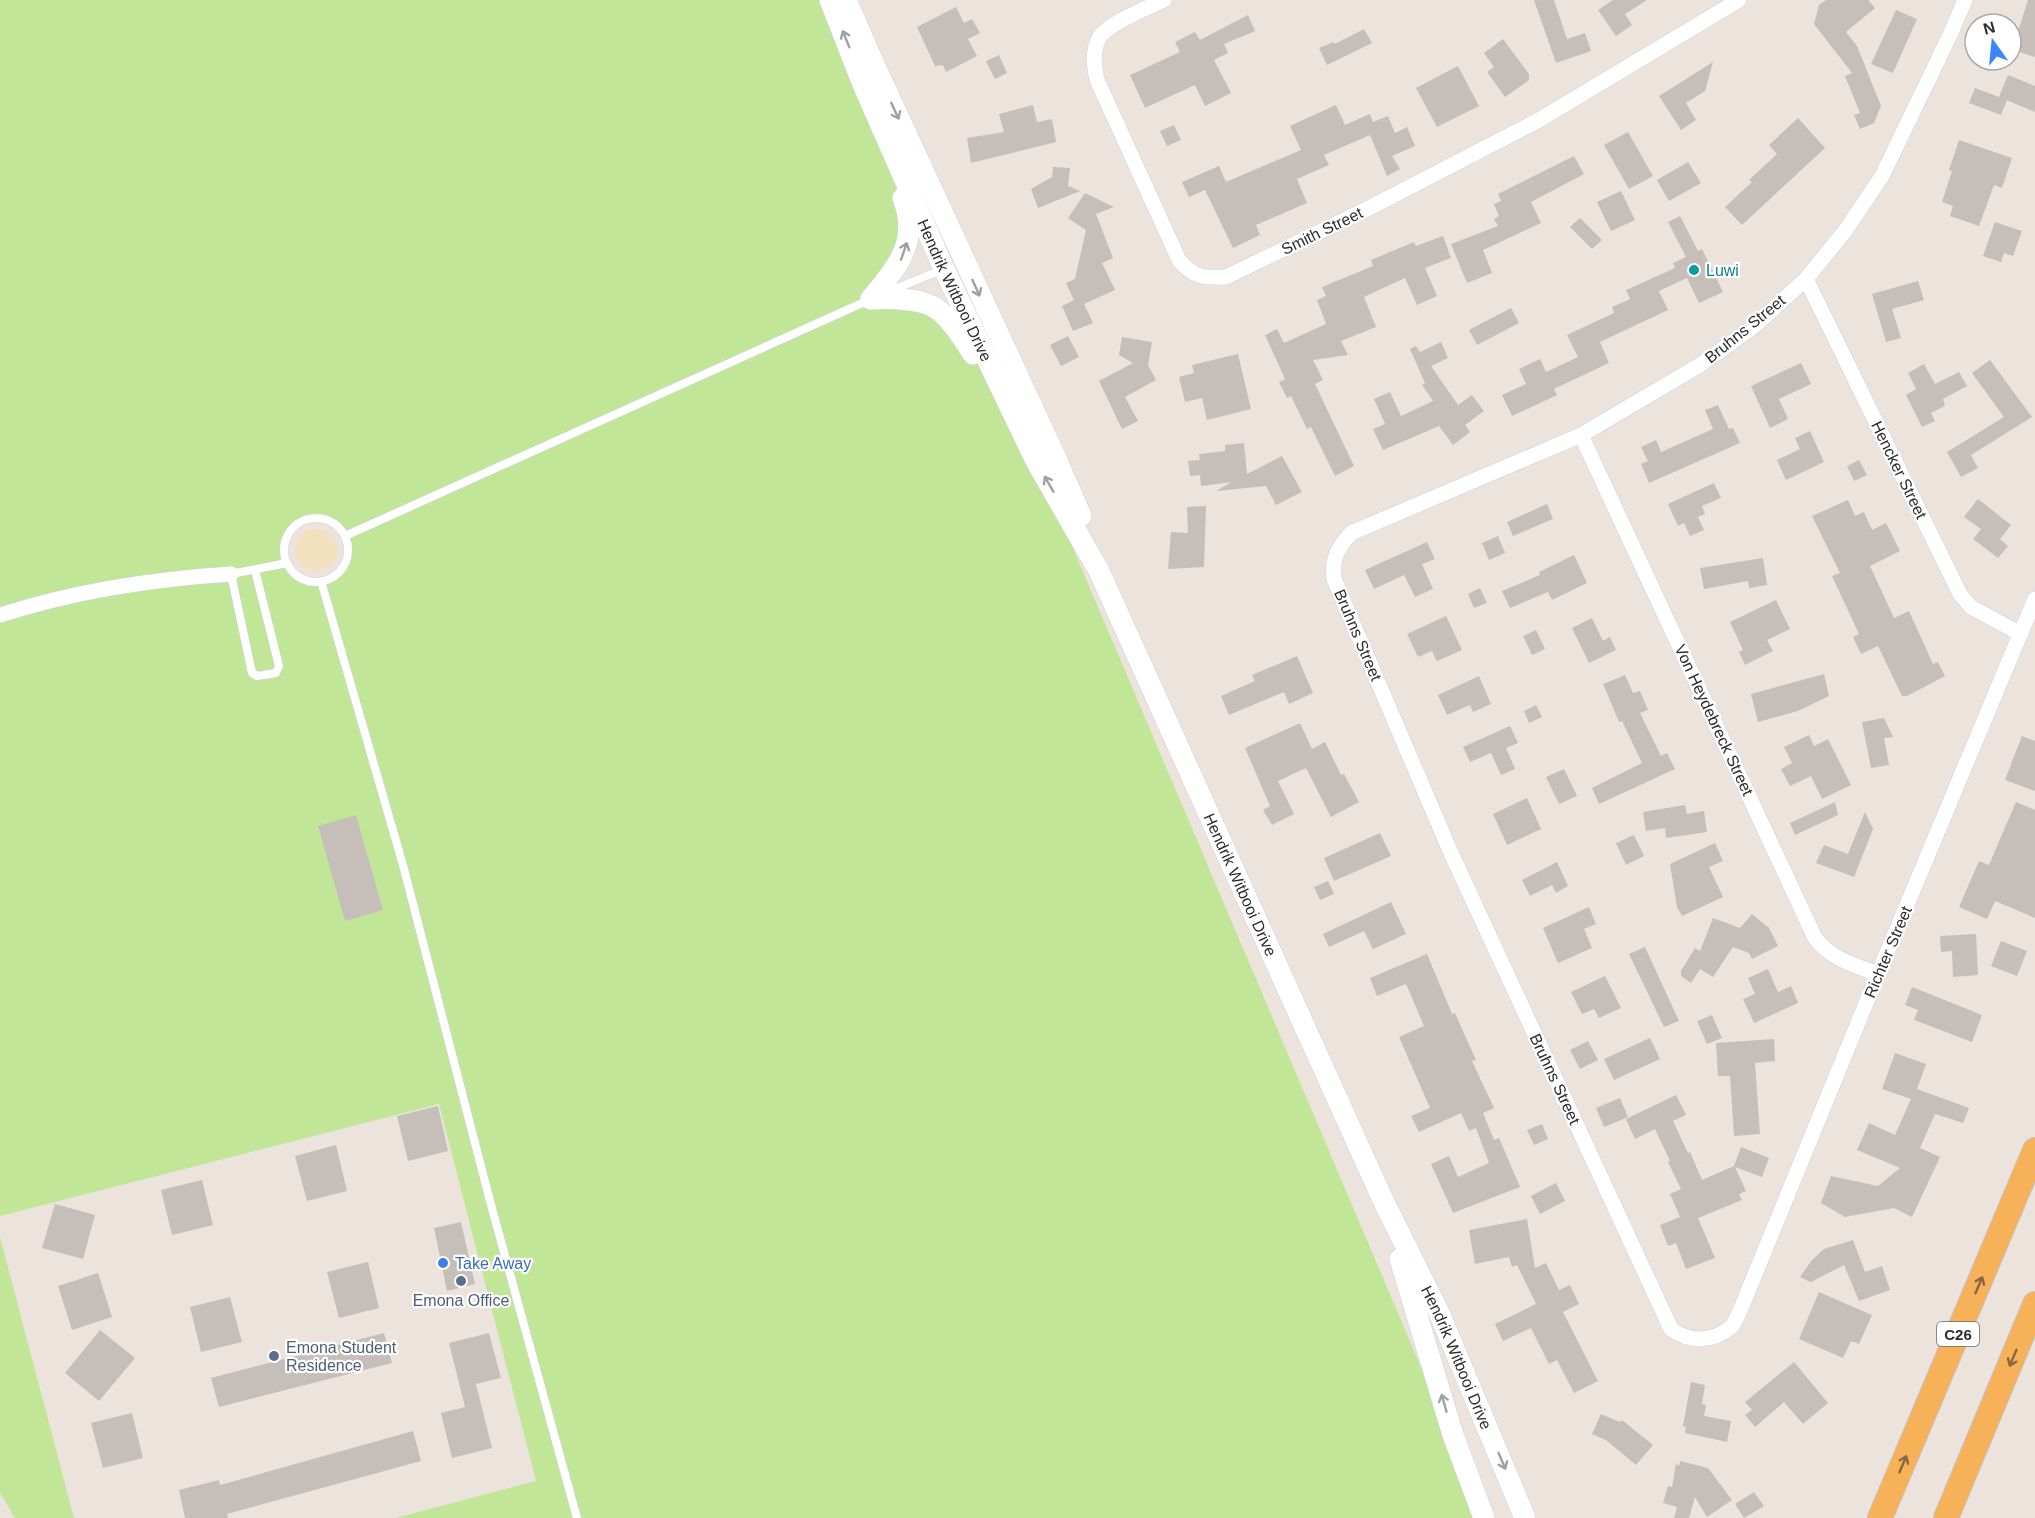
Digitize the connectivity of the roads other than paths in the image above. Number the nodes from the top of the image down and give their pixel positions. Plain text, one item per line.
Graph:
1 (830, 0) edge
2 (846, 0) edge
3 (1164, 0) edge
4 (1738, 0) edge
5 (1965, 0) edge
6 (862, 81) junction
7 (963, 259) junction
8 (944, 269) junction
9 (1806, 279) junction
10 (871, 299) junction
11 (1581, 435) junction
12 (1036, 461) junction
13 (345, 536) junction
14 (287, 562) junction
15 (255, 570) junction
16 (1100, 571) junction
17 (231, 574) junction
18 (321, 581) junction
19 (2035, 599) edge
20 (0, 615) edge
21 (2021, 634) junction
22 (1878, 974) junction
23 (2035, 1150) edge
24 (1382, 1198) junction
25 (2035, 1304) edge
26 (1742, 1306) joint
27 (577, 1518) edge
28 (1484, 1518) edge
29 (1526, 1518) edge
30 (1880, 1518) edge
31 (1946, 1518) edge

6 -> 1 main road, Hendrik Witbooi Drive
2 -> 7 main road, Hendrik Witbooi Drive
3 - 4 street, Smith Street
5 - 9 street, Bruhns Street
6 - 8 main road, Hendrik Witbooi Drive
10 -> 6 main road
7 - 8 lane
7 -> 16 main road, Hendrik Witbooi Drive
8 - 10 lane
8 - 12 main road, Hendrik Witbooi Drive
9 - 11 street, Bruhns Street
9 - 21 street, Hencker Street
10 - 12 main road
10 - 13 lane
11 - 22 street, Von Heydebreck Street
11 - 26 street, Bruhns Street
16 -> 12 main road, Hendrik Witbooi Drive
13 - 14 lane
13 - 18 lane
14 - 15 lane
14 - 18 lane
15 - 17 lane
15 - 17 lane
16 - 24 main road, Hendrik Witbooi Drive
17 - 20 street
18 - 27 lane
19 - 21 street, Richter Street
21 - 22 street, Richter Street
22 - 26 street, Richter Street
30 -> 23 main road, C26
28 -> 24 main road, Hendrik Witbooi Drive
24 -> 29 main road, Hendrik Witbooi Drive
25 -> 31 main road

